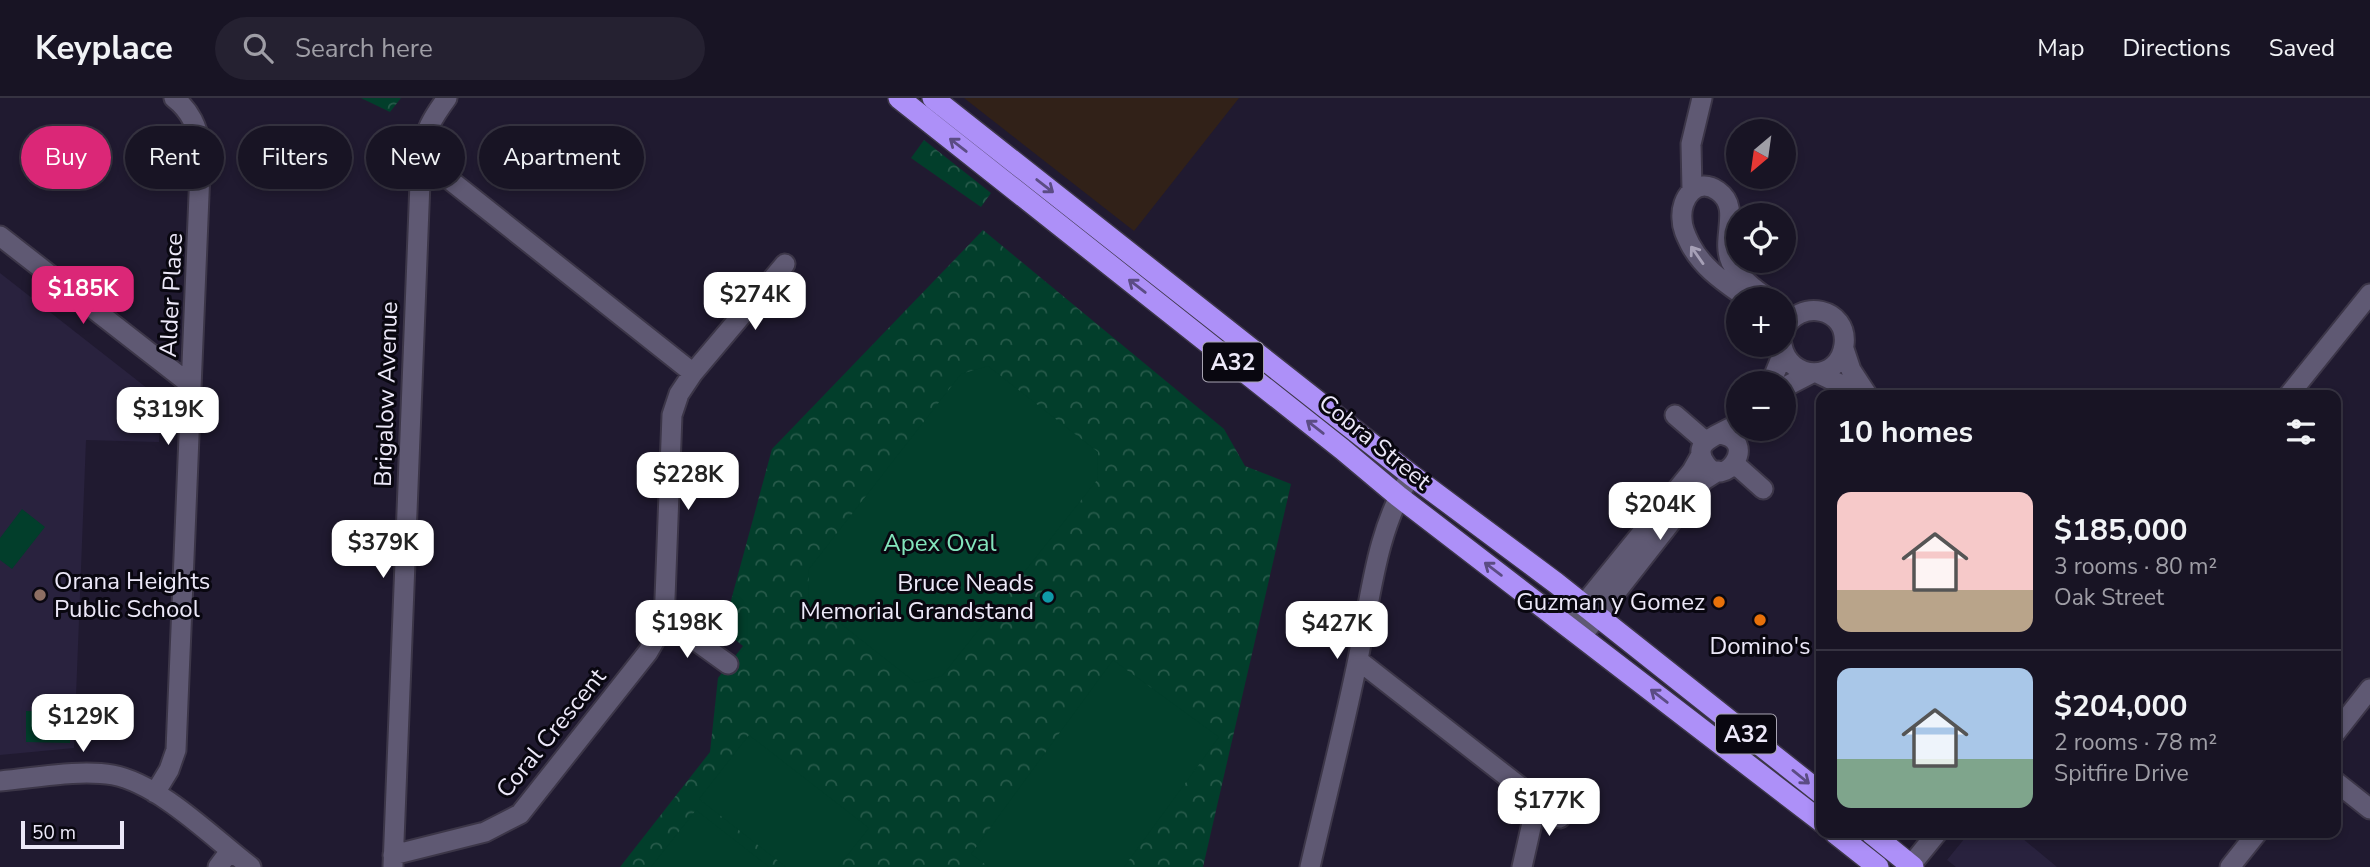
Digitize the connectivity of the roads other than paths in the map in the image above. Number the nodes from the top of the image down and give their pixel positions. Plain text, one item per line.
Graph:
1 (174, 98) edge
2 (447, 98) edge
3 (899, 98) edge
4 (933, 98) edge
5 (1702, 98) edge
6 (429, 126) edge
7 (420, 189) edge
8 (461, 189) edge
9 (1692, 190) junction
10 (0, 236) edge
11 (785, 264) dead end
12 (1733, 287) edge
13 (1754, 287) edge
14 (2370, 294) edge
15 (1796, 309) edge
16 (1804, 311) junction
17 (1796, 315) edge
18 (1844, 349) junction
19 (1787, 357) edge
20 (693, 373) junction
21 (1814, 373) junction
22 (1796, 382) edge
23 (191, 384) junction
24 (1846, 390) edge
25 (1864, 390) edge
26 (2293, 390) edge
27 (1675, 415) dead end
28 (1726, 432) edge
29 (1741, 441) edge
30 (1709, 444) junction
31 (1731, 463) junction
32 (1411, 475) junction
33 (1763, 489) dead end
34 (1398, 496) junction
35 (1590, 610) junction
36 (664, 624) junction
37 (1575, 631) junction
38 (1358, 660) junction
39 (729, 664) dead end
40 (2370, 690) edge
41 (2341, 726) edge
42 (0, 781) edge
43 (2341, 786) edge
44 (1816, 789) edge
45 (155, 793) junction
46 (1537, 801) junction
47 (2370, 809) edge
48 (1816, 817) edge
49 (1560, 818) dead end
50 (1841, 838) edge
51 (1877, 838) edge
52 (1933, 838) edge
53 (2253, 838) edge
54 (230, 851) junction
55 (393, 861) edge
56 (1912, 866) edge
57 (218, 867) edge
58 (251, 867) edge
59 (1310, 867) edge
60 (1522, 867) edge
61 (1878, 867) edge
62 (2230, 867) edge

1 - 23 street, Alder Place
2 - 6 street, Brigalow Avenue
34 -> 3 highway, Cobra Street / A32
4 -> 32 highway, Cobra Street / A32
5 - 9 street
7 - 55 street, Brigalow Avenue
8 - 20 street
12 -> 9 street
9 - 13 street
10 - 23 street
11 - 20 street, Coral Crescent
14 - 26 street
15 - 16 street
16 - 17 street
16 - 18 street
18 - 21 street
18 - 25 street
19 - 21 street
20 - 36 street, Coral Crescent
21 - 22 street
21 - 24 street
23 - 45 street, Alder Place
27 - 30 street
28 - 30 street
29 - 31 street
30 - 31 street
30 - 31 street
30 - 35 street
31 - 33 street
31 - 35 street
32 - 34 street
32 - 35 highway, Cobra Street / A32
37 -> 34 highway, Cobra Street / A32
34 - 38 street
35 - 37 street
35 -> 44 highway, Cobra Street / A32
36 - 39 street
36 - 55 street, Coral Crescent
48 -> 37 highway, Cobra Street / A32
38 - 46 street
38 - 59 street
40 - 41 street
42 - 45 street
43 - 47 street
45 - 54 street
46 - 49 street
46 - 60 street
50 - 61 highway
51 - 56 highway
52 - 56 street
53 - 62 street
54 - 57 street
54 - 58 street

